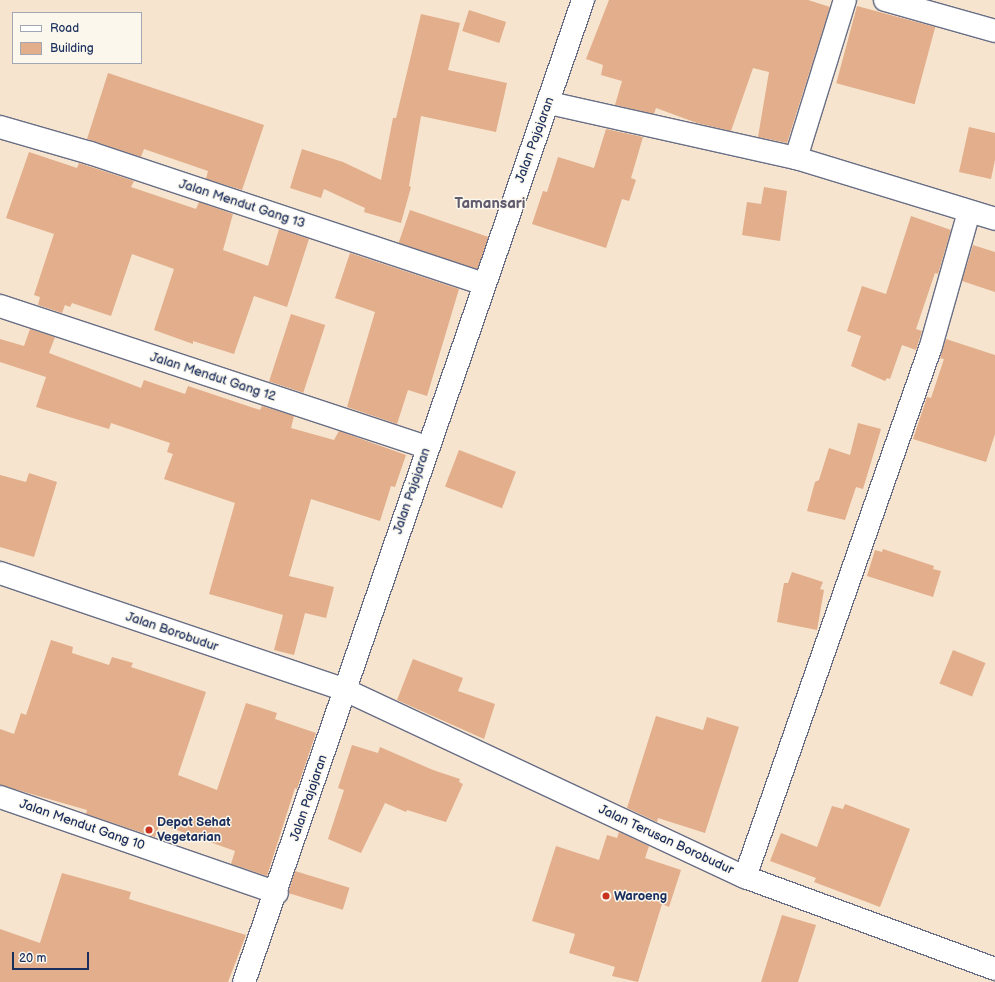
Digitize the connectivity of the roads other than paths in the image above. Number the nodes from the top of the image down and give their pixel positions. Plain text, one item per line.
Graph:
1 (583, 0) edge
2 (845, 0) edge
3 (885, 0) edge
4 (995, 31) edge
5 (549, 103) junction
6 (0, 127) edge
7 (796, 158) junction
8 (970, 212) junction
9 (995, 218) edge
10 (483, 284) junction
11 (0, 306) edge
12 (426, 447) junction
13 (0, 573) edge
14 (345, 690) junction
15 (0, 797) edge
16 (745, 877) junction
17 (277, 892) junction
18 (995, 969) edge
19 (244, 982) edge

1 - 5 street, Jalan Pajajaran
2 - 7 street
3 - 4 street
5 - 7 street
5 - 10 street, Jalan Pajajaran
6 - 10 street, Jalan Mendut Gang 13
7 - 8 street
8 - 9 street
8 - 16 street
10 - 12 street, Jalan Pajajaran
11 - 12 street, Jalan Mendut Gang 12
12 - 14 street, Jalan Pajajaran
13 - 14 street, Jalan Borobudur
14 - 16 street, Jalan Terusan Borobudur
14 - 17 street, Jalan Pajajaran
15 - 17 street, Jalan Mendut Gang 10
16 - 18 street, Jalan Terusan Borobudur
17 - 19 street, Jalan Pajajaran

